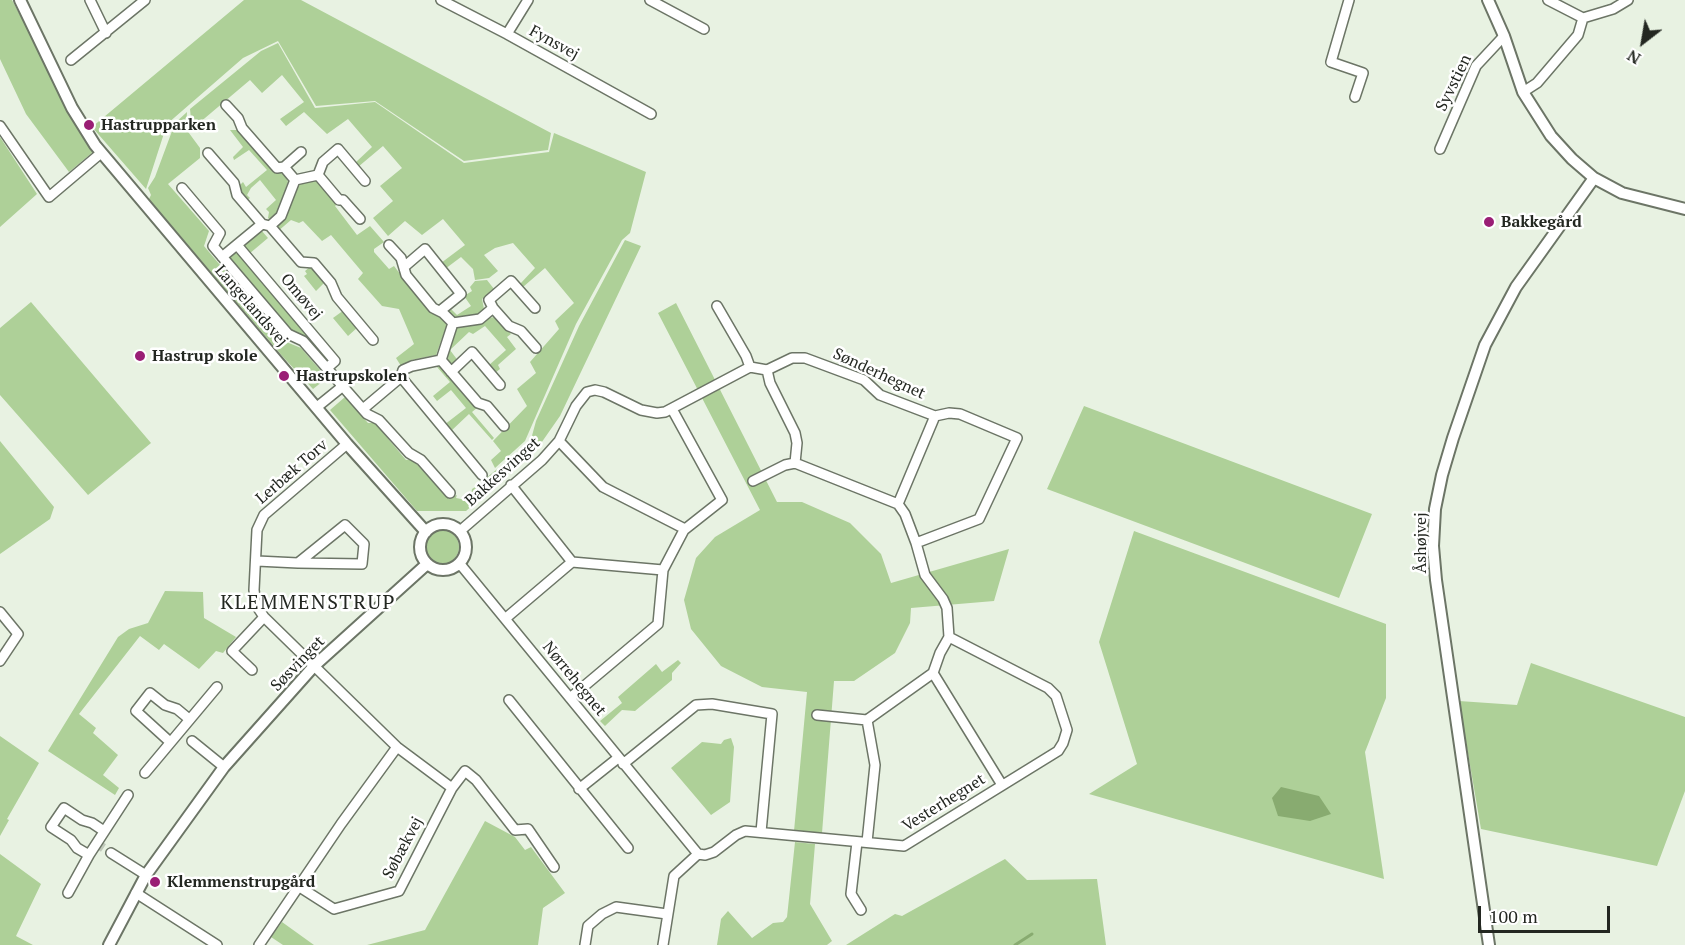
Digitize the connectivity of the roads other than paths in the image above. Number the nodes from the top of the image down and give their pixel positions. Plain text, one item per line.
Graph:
1 (20, 0) edge
2 (90, 0) edge
3 (145, 0) edge
4 (441, 0) edge
5 (528, 0) edge
6 (650, 0) edge
7 (1349, 0) edge
8 (1488, 0) edge
9 (1548, 0) edge
10 (1628, 0) edge
11 (1583, 18) junction
12 (704, 29) dead end
13 (106, 33) junction
14 (507, 34) junction
15 (1504, 36) junction
16 (71, 60) dead end
17 (1523, 92) junction
18 (1355, 97) dead end
19 (226, 105) dead end
20 (651, 114) dead end
21 (0, 126) edge
22 (1440, 149) dead end
23 (301, 152) dead end
24 (101, 153) junction
25 (208, 153) dead end
26 (284, 167) junction
27 (318, 176) junction
28 (1594, 178) junction
29 (295, 180) junction
30 (365, 181) dead end
31 (182, 188) dead end
32 (1685, 209) edge
33 (360, 219) dead end
34 (266, 225) junction
35 (389, 244) dead end
36 (237, 245) junction
37 (222, 257) junction
38 (404, 267) junction
39 (717, 306) dead end
40 (493, 308) junction
41 (535, 308) dead end
42 (440, 311) junction
43 (453, 323) junction
44 (373, 340) dead end
45 (537, 348) dead end
46 (441, 360) junction
47 (750, 367) junction
48 (327, 368) junction
49 (767, 370) junction
50 (451, 372) junction
51 (401, 378) junction
52 (500, 385) dead end
53 (343, 386) junction
54 (317, 407) junction
55 (363, 409) junction
56 (672, 409) junction
57 (935, 416) junction
58 (504, 426) dead end
59 (1022, 428) dead end
60 (1017, 438) junction
61 (559, 441) junction
62 (347, 444) junction
63 (795, 463) junction
64 (482, 475) dead end
65 (753, 481) dead end
66 (511, 485) junction
67 (450, 493) dead end
68 (898, 504) junction
69 (685, 529) junction
70 (460, 531) junction
71 (426, 532) junction
72 (916, 543) junction
73 (256, 561) junction
74 (298, 562) junction
75 (572, 562) junction
76 (427, 564) junction
77 (460, 564) junction
78 (663, 570) junction
79 (0, 612) edge
80 (264, 617) junction
81 (506, 618) junction
82 (949, 637) junction
83 (0, 661) edge
84 (314, 666) junction
85 (252, 670) dead end
86 (933, 673) junction
87 (217, 687) dead end
88 (570, 698) junction
89 (509, 700) dead end
90 (817, 715) dead end
91 (189, 719) junction
92 (867, 720) junction
93 (192, 741) dead end
94 (170, 742) junction
95 (397, 747) junction
96 (620, 761) junction
97 (224, 767) junction
98 (145, 773) dead end
99 (1002, 784) junction
100 (452, 788) junction
101 (579, 789) junction
102 (128, 795) dead end
103 (104, 831) junction
104 (761, 832) junction
105 (862, 842) junction
106 (628, 849) dead end
107 (111, 853) tunnel mouth
108 (698, 854) junction
109 (89, 855) junction
110 (554, 867) dead end
111 (146, 875) junction
112 (298, 886) junction
113 (68, 893) dead end
114 (136, 893) junction
115 (861, 910) dead end
116 (667, 914) junction
117 (109, 945) edge
118 (217, 945) edge
119 (259, 945) edge
120 (585, 945) edge
121 (663, 945) edge
122 (1489, 945) edge

1 - 24 street, Langelandsvej
2 - 13 street
3 - 13 street
4 - 14 street, Fynsvej
5 - 14 street
6 - 12 street
7 - 18 street
8 - 15 street
9 - 11 street
10 - 11 street
11 - 17 street
13 - 16 street
14 - 20 street, Fynsvej
15 - 17 street
15 - 22 street, Syvstien
17 - 28 street
19 - 26 street
21 - 24 street
23 - 26 street
24 - 54 street, Langelandsvej
25 - 34 street, Omøvej
26 - 29 street
27 - 29 street
27 - 30 street
27 - 33 street
28 - 32 street
28 - 122 street, Åshøjvej
29 - 34 street
31 - 37 street
34 - 36 street
34 - 44 street, Omøvej
35 - 38 street
36 - 37 street
36 - 48 street, Omøvej
37 - 48 street, Omøvej
38 - 42 street
38 - 42 street
39 - 47 street
40 - 41 street
40 - 43 street
40 - 45 street
42 - 43 street
43 - 46 street
46 - 50 street
46 - 51 street
47 - 49 street
47 - 56 street, Bakkesvinget
48 - 53 street, Omøvej
49 - 57 street, Sønderhegnet
49 - 63 street
50 - 52 street
50 - 58 street
51 - 55 street
51 - 64 street
53 - 54 street
53 - 55 street, Omøvej
54 - 62 street, Langelandsvej
55 - 67 street, Omøvej
56 - 61 street, Bakkesvinget
56 - 69 street
57 - 60 street, Sønderhegnet
57 - 68 street, Sønderhegnet
59 - 60 street
60 - 72 street
61 - 66 street, Bakkesvinget
61 - 69 street
62 - 71 street, Langelandsvej
62 - 73 street, Lerbæk Torv
63 - 65 street
63 - 68 street
66 - 70 street, Bakkesvinget
66 - 75 street
68 - 72 street
69 - 78 street
70 - 71 street
70 - 77 street
71 - 76 street
72 - 82 street
73 - 74 street
73 - 80 street, Lerbæk Torv
74 - 74 street
75 - 78 street
75 - 81 street
76 - 77 street
76 - 84 street, Søsvinget
77 - 81 street, Nørrehegnet
78 - 88 street
79 - 83 street
80 - 84 street, Lerbæk Torv
80 - 85 street, Søsvinget
81 - 88 street, Nørrehegnet
82 - 86 street
82 - 99 street, Vesterhegnet
84 - 95 street
84 - 97 street, Søsvinget
86 - 92 street
86 - 99 street, Vesterhegnet
87 - 91 street
88 - 96 street, Nørrehegnet
89 - 101 street
90 - 92 street
91 - 94 street
91 - 94 street
92 - 105 street
93 - 97 street
94 - 98 street
95 - 100 street
95 - 112 street
96 - 101 street
96 - 104 street
96 - 108 street, Nørrehegnet
97 - 111 street, Søsvinget
99 - 105 street, Vesterhegnet
100 - 110 street
100 - 112 street, Søbækvej
101 - 106 street
102 - 103 street
103 - 109 street
103 - 109 street
104 - 105 street, Vesterhegnet
104 - 108 street, Vesterhegnet
105 - 115 street
107 - 111 street
108 - 116 street
109 - 113 street
111 - 114 street, Søsvinget
112 - 119 street
114 - 117 street, Søsvinget
114 - 118 street
116 - 120 street
116 - 121 street

